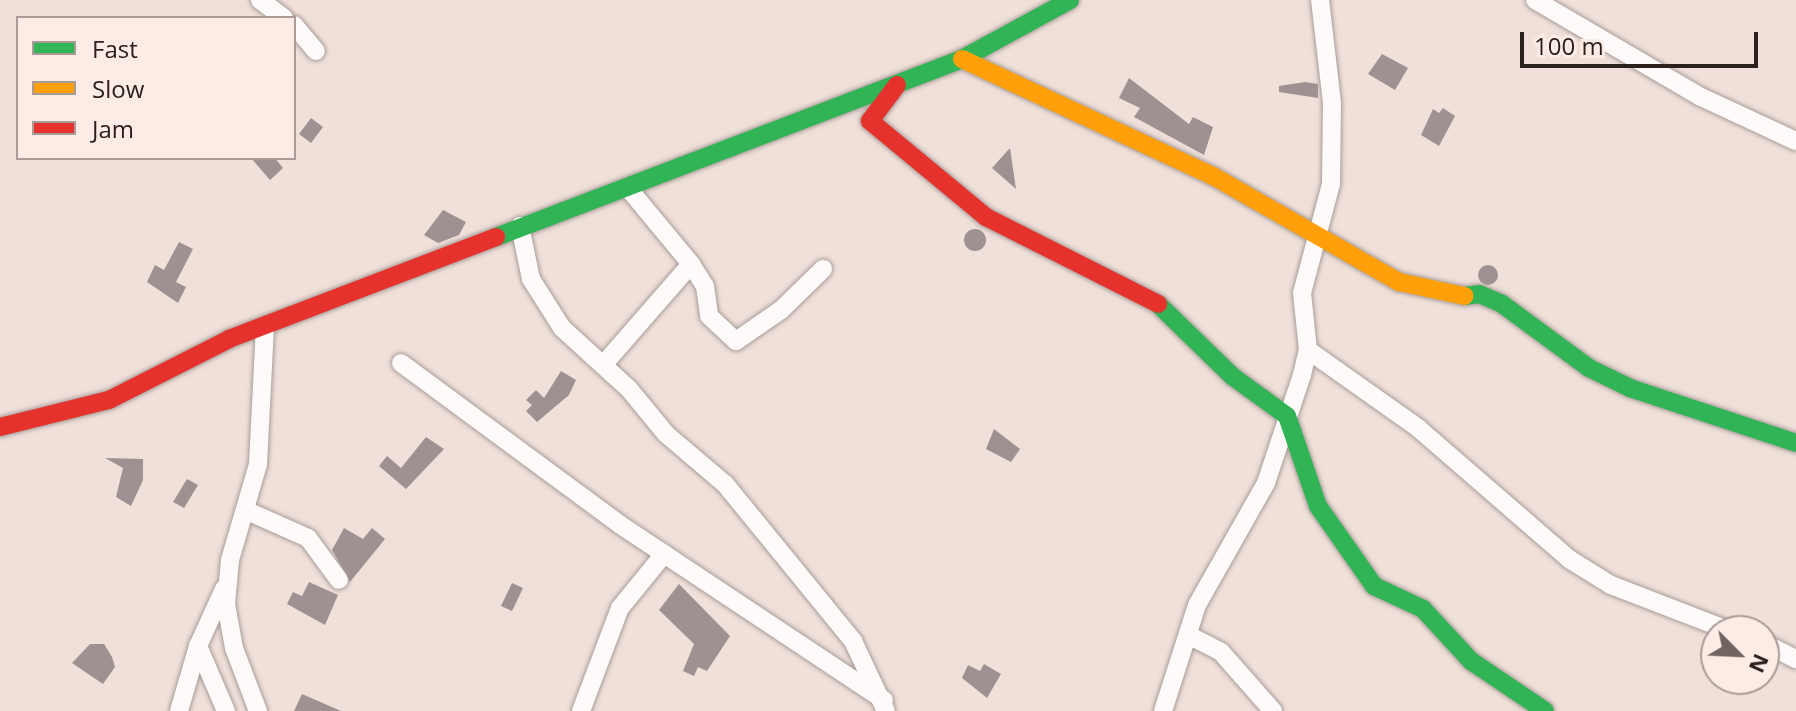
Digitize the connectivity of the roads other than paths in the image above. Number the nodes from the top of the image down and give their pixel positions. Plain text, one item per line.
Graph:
1 (260, 0) edge
2 (1070, 0) edge
3 (1320, 0) edge
4 (1535, 0) edge
5 (281, 16) edge
6 (296, 27) edge
7 (316, 51) dead end
8 (962, 59) junction
9 (897, 85) junction
10 (1796, 141) edge
11 (627, 187) junction
12 (520, 226) junction
13 (1320, 236) junction
14 (691, 264) junction
15 (823, 269) dead end
16 (265, 328) junction
17 (1308, 350) junction
18 (401, 363) dead end
19 (603, 365) junction
20 (1287, 416) junction
21 (0, 427) edge
22 (1796, 443) edge
23 (245, 510) junction
24 (664, 554) junction
25 (339, 580) dead end
26 (227, 582) junction
27 (1700, 619) edge
28 (1188, 635) junction
29 (198, 646) junction
30 (885, 706) edge
31 (179, 711) edge
32 (226, 711) edge
33 (258, 711) edge
34 (581, 711) edge
35 (1163, 711) edge
36 (1273, 711) edge
37 (1545, 711) edge

1 - 5 street
2 - 8 street
3 - 13 street
4 - 10 street
6 - 7 street
8 - 9 street
8 - 13 street
9 - 11 street
9 - 20 street
11 - 12 street
11 - 14 street
12 - 16 street
12 - 19 street
13 - 17 street
13 - 22 street
14 - 15 street
14 - 19 street
16 - 21 street
16 - 23 street
17 - 20 street
17 - 27 street
18 - 24 street
19 - 30 street
20 - 28 street
20 - 37 street
23 - 25 street
23 - 26 street
24 - 30 street
24 - 34 street
26 - 29 street
26 - 33 street
28 - 35 street
28 - 36 street
29 - 31 street
29 - 32 street

